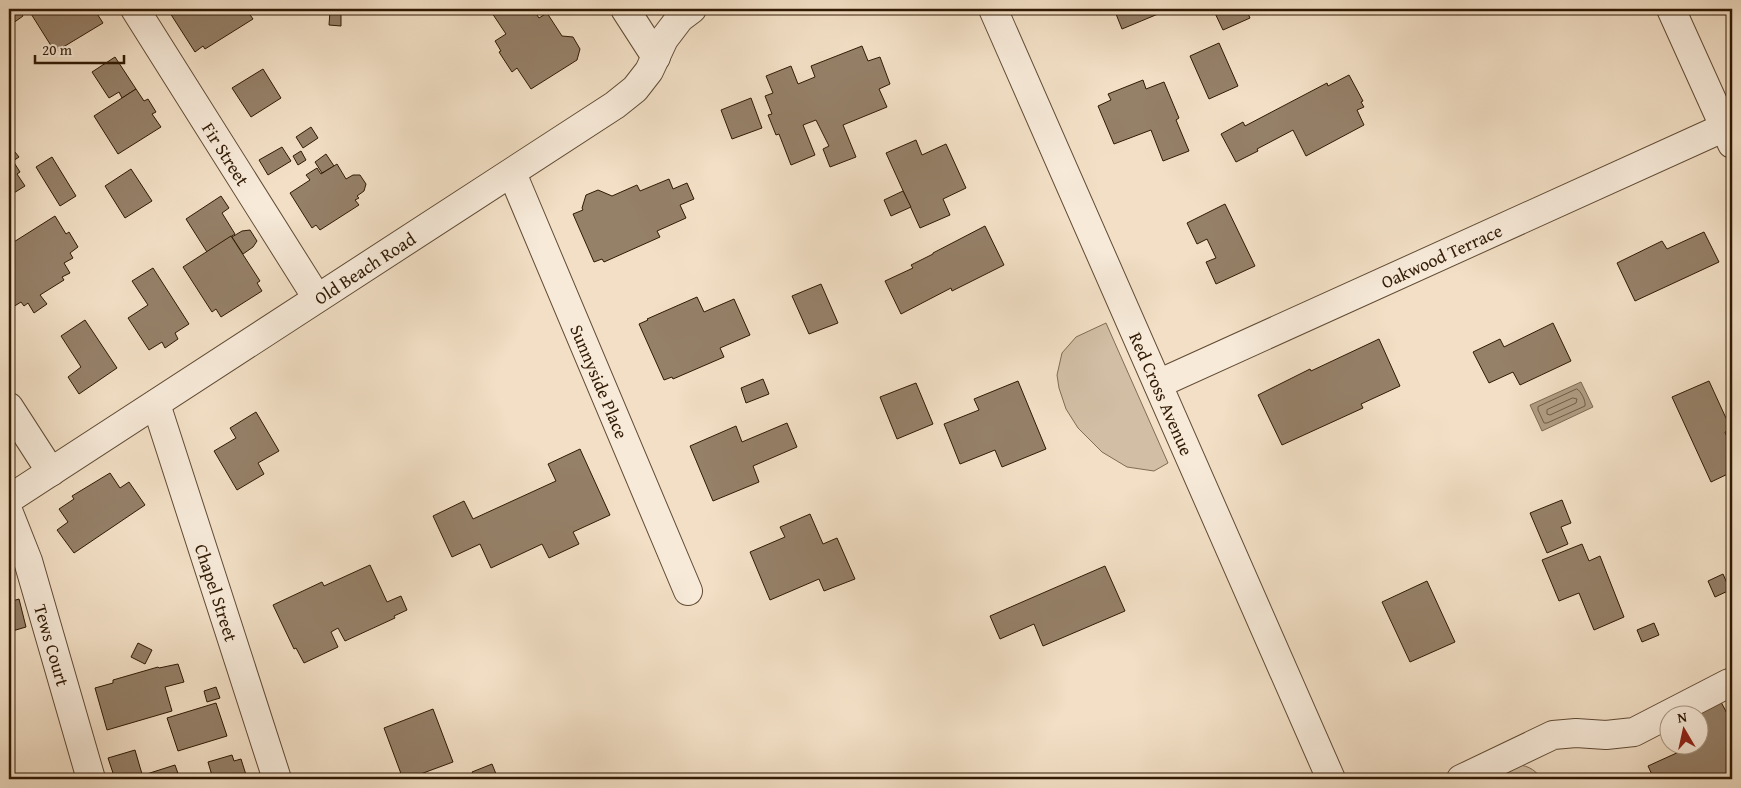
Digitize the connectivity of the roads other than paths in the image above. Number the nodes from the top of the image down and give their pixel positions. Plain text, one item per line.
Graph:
1 (136, 9) edge
2 (625, 9) edge
3 (692, 9) edge
4 (993, 9) edge
5 (1671, 9) edge
6 (656, 57) junction
7 (1729, 135) edge
8 (512, 173) junction
9 (317, 298) junction
10 (1158, 384) junction
11 (156, 404) junction
12 (9, 407) edge
13 (50, 472) junction
14 (9, 499) edge
15 (9, 513) edge
16 (688, 591) dead end
17 (1729, 683) dead end
18 (91, 779) edge
19 (277, 779) edge
20 (1331, 779) edge
21 (1461, 779) edge

1 - 9 street, Fir Street
2 - 6 street
3 - 6 street, Old Beach Road
4 - 10 street, Red Cross Avenue
5 - 7 street
6 - 8 street, Old Beach Road
7 - 10 street, Oakwood Terrace
8 - 9 street, Old Beach Road
8 - 16 street, Sunnyside Place
9 - 11 street, Old Beach Road
10 - 20 street, Red Cross Avenue
11 - 13 street, Old Beach Road
11 - 19 street, Chapel Street
12 - 13 street
13 - 14 street, Old Beach Road
15 - 18 street, Tews Court
17 - 21 street

